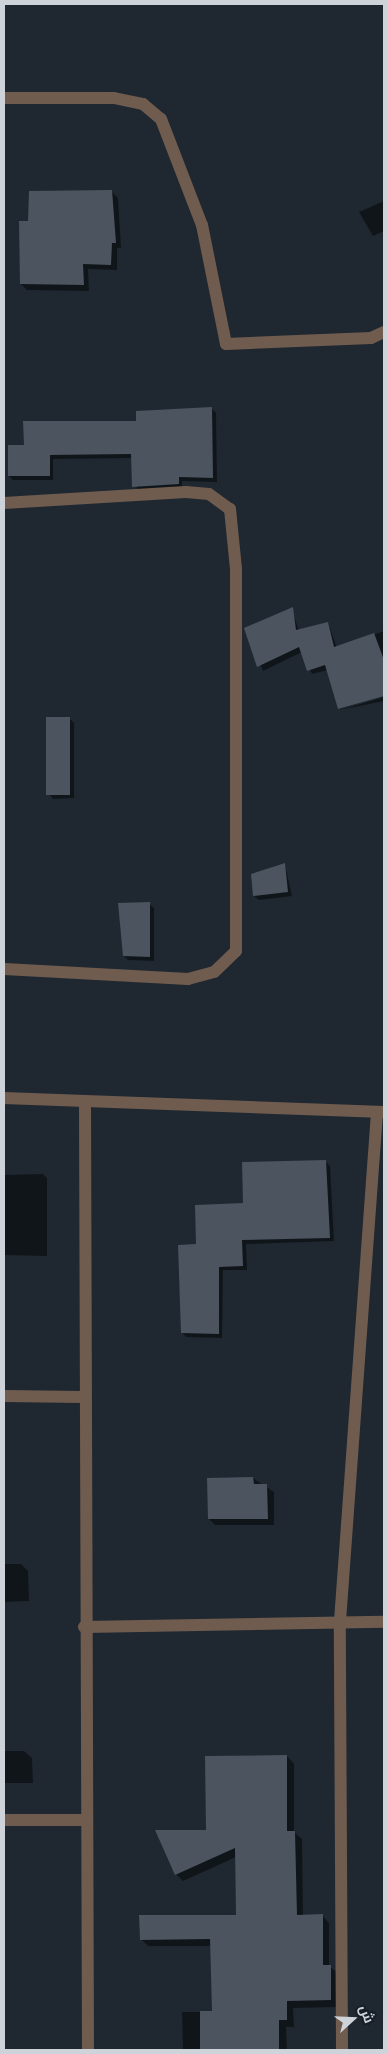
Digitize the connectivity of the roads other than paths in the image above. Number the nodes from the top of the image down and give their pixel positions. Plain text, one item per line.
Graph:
1 (4, 98) edge
2 (384, 332) edge
3 (4, 503) edge
4 (4, 969) edge
5 (4, 1098) edge
6 (85, 1101) junction
7 (381, 1112) edge
8 (4, 1396) edge
9 (82, 1397) junction
10 (340, 1622) junction
11 (384, 1622) edge
12 (84, 1627) junction
13 (4, 1820) edge
14 (86, 1820) junction
15 (88, 2050) edge
16 (342, 2050) edge

1 - 2 street
3 - 4 street
5 - 6 street
6 - 7 street
6 - 9 street
7 - 10 street
8 - 9 street
9 - 12 street
10 - 11 street
10 - 12 street
10 - 16 street
12 - 14 street
13 - 14 street
14 - 15 street

